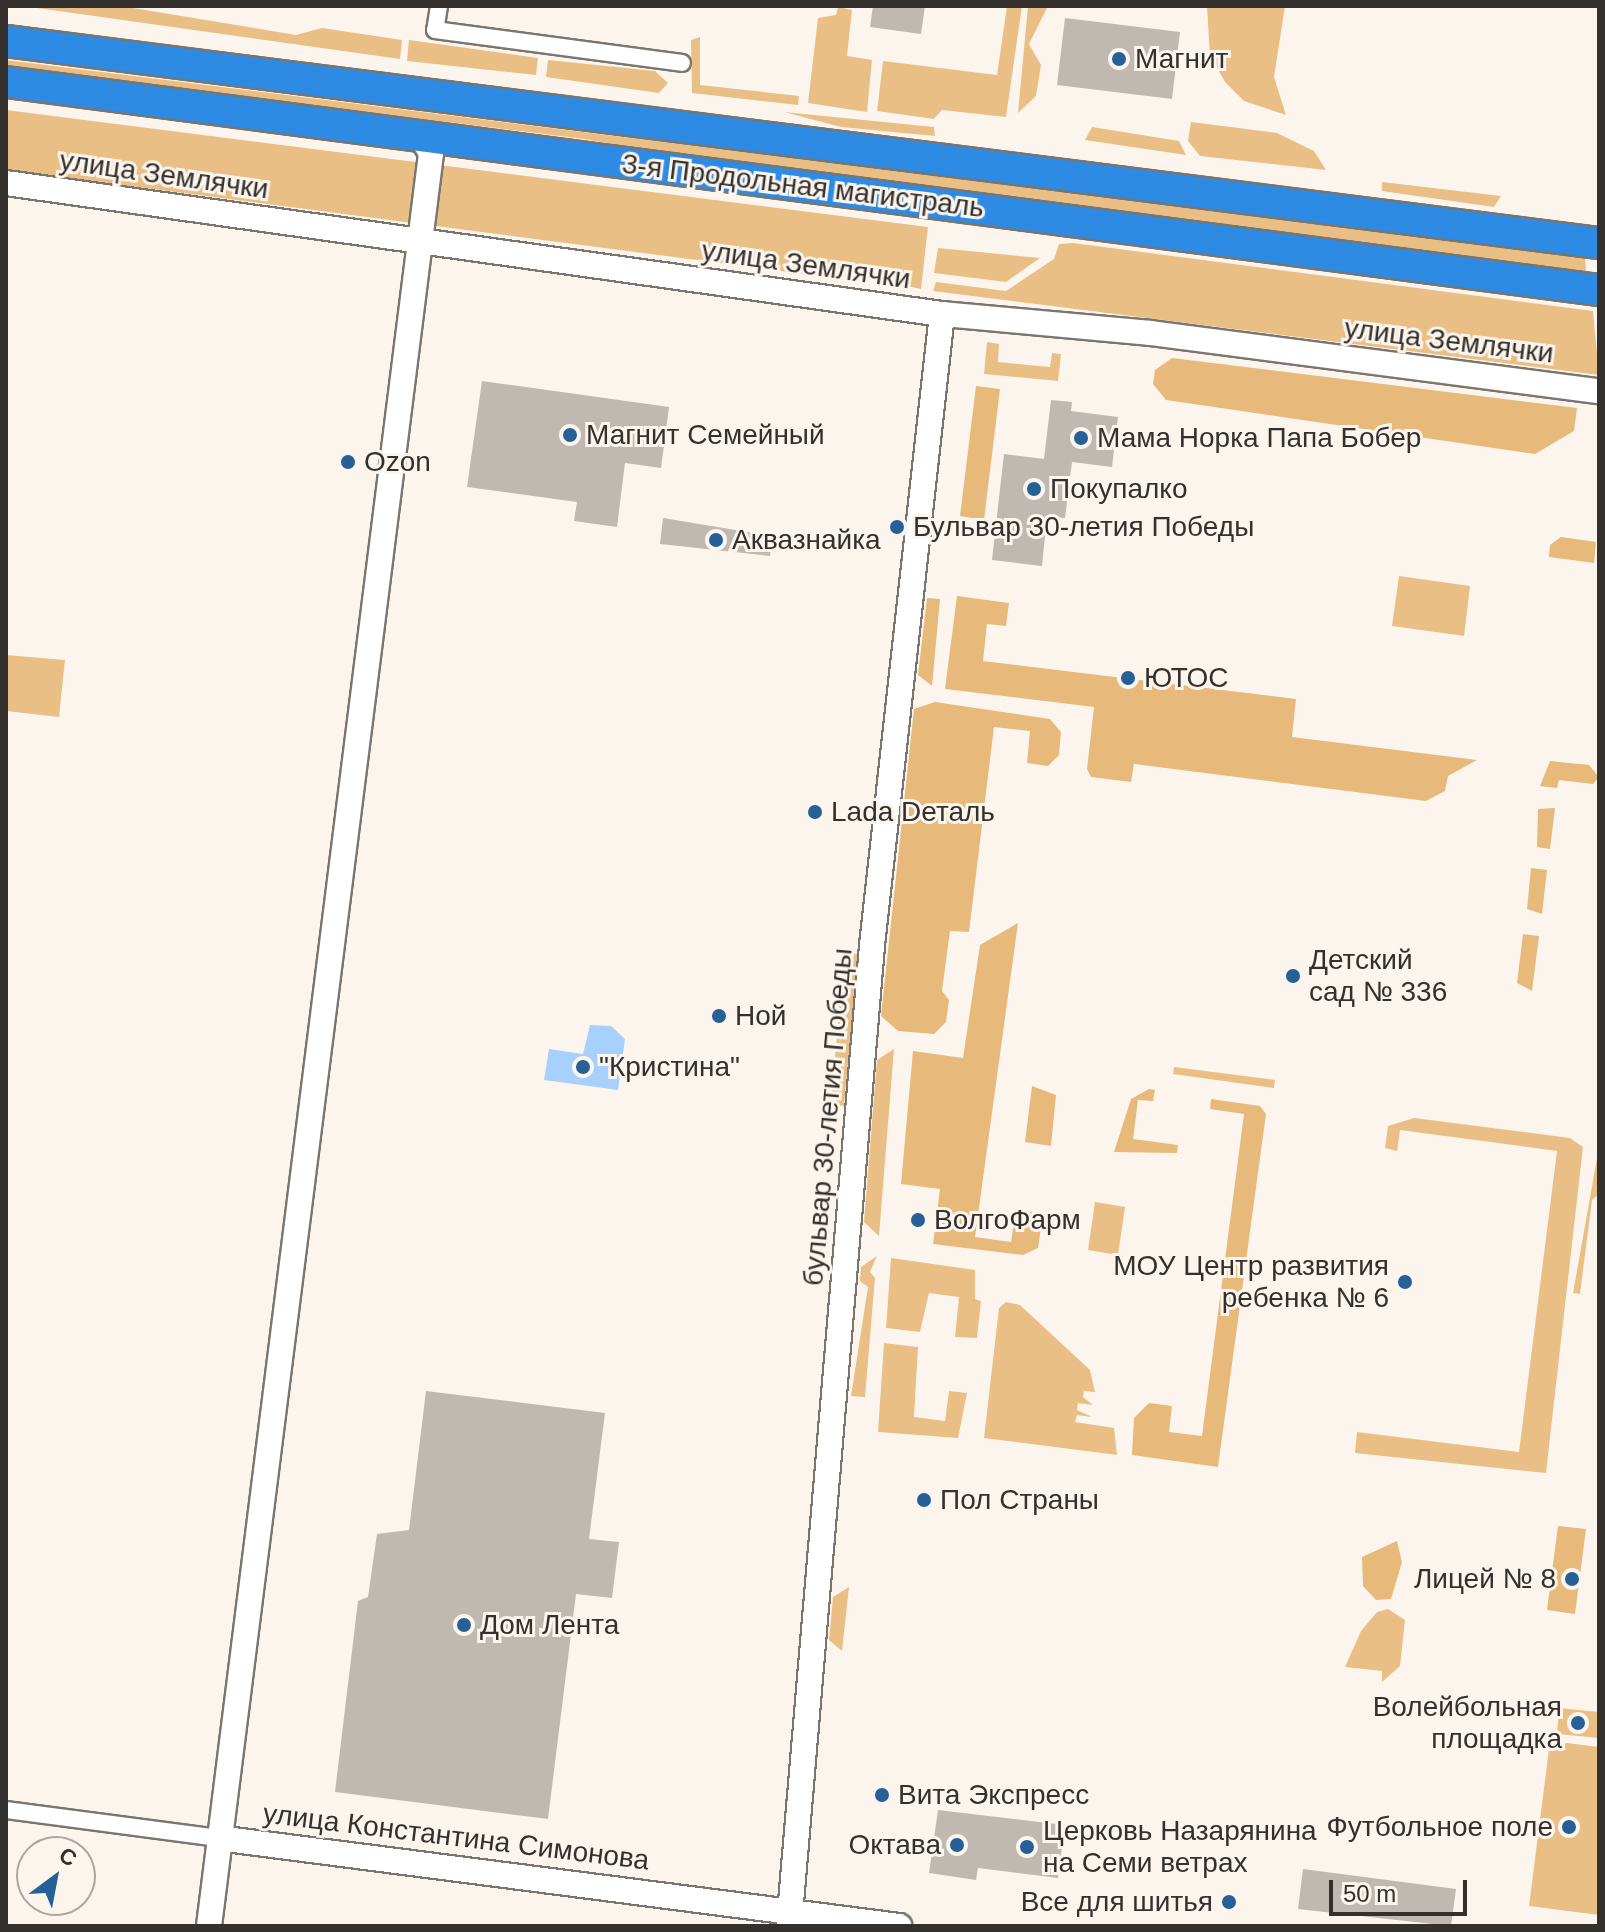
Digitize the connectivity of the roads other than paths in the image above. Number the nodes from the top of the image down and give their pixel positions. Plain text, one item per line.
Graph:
1 (439, 6) edge
2 (6, 41) edge
3 (682, 63) dead end
4 (6, 82) edge
5 (65, 90) junction
6 (6, 97) edge
7 (421, 137) junction
8 (6, 183) edge
9 (419, 240) junction
10 (1599, 243) edge
11 (1599, 290) edge
12 (942, 314) junction
13 (1599, 391) edge
14 (6, 1810) edge
15 (218, 1838) junction
16 (790, 1919) edge
17 (209, 1926) edge
18 (899, 1926) edge

1 - 3 street
2 - 10 highway, 3-я Продольная магистраль
4 - 5 highway, 3-я Продольная магистраль
5 - 6 highway
5 - 7 highway, 3-я Продольная магистраль
7 - 9 main road
7 - 11 highway, 3-я Продольная магистраль
8 - 9 main road, улица Землячки
9 - 12 main road, улица Землячки
9 - 15 main road
12 - 13 main road, улица Землячки
12 - 16 main road, бульвар 30-летия Победы
14 - 15 street, улица Константина Симонова
15 - 16 main road, улица Константина Симонова
15 - 17 main road
16 - 18 main road, улица Константина Симонова

